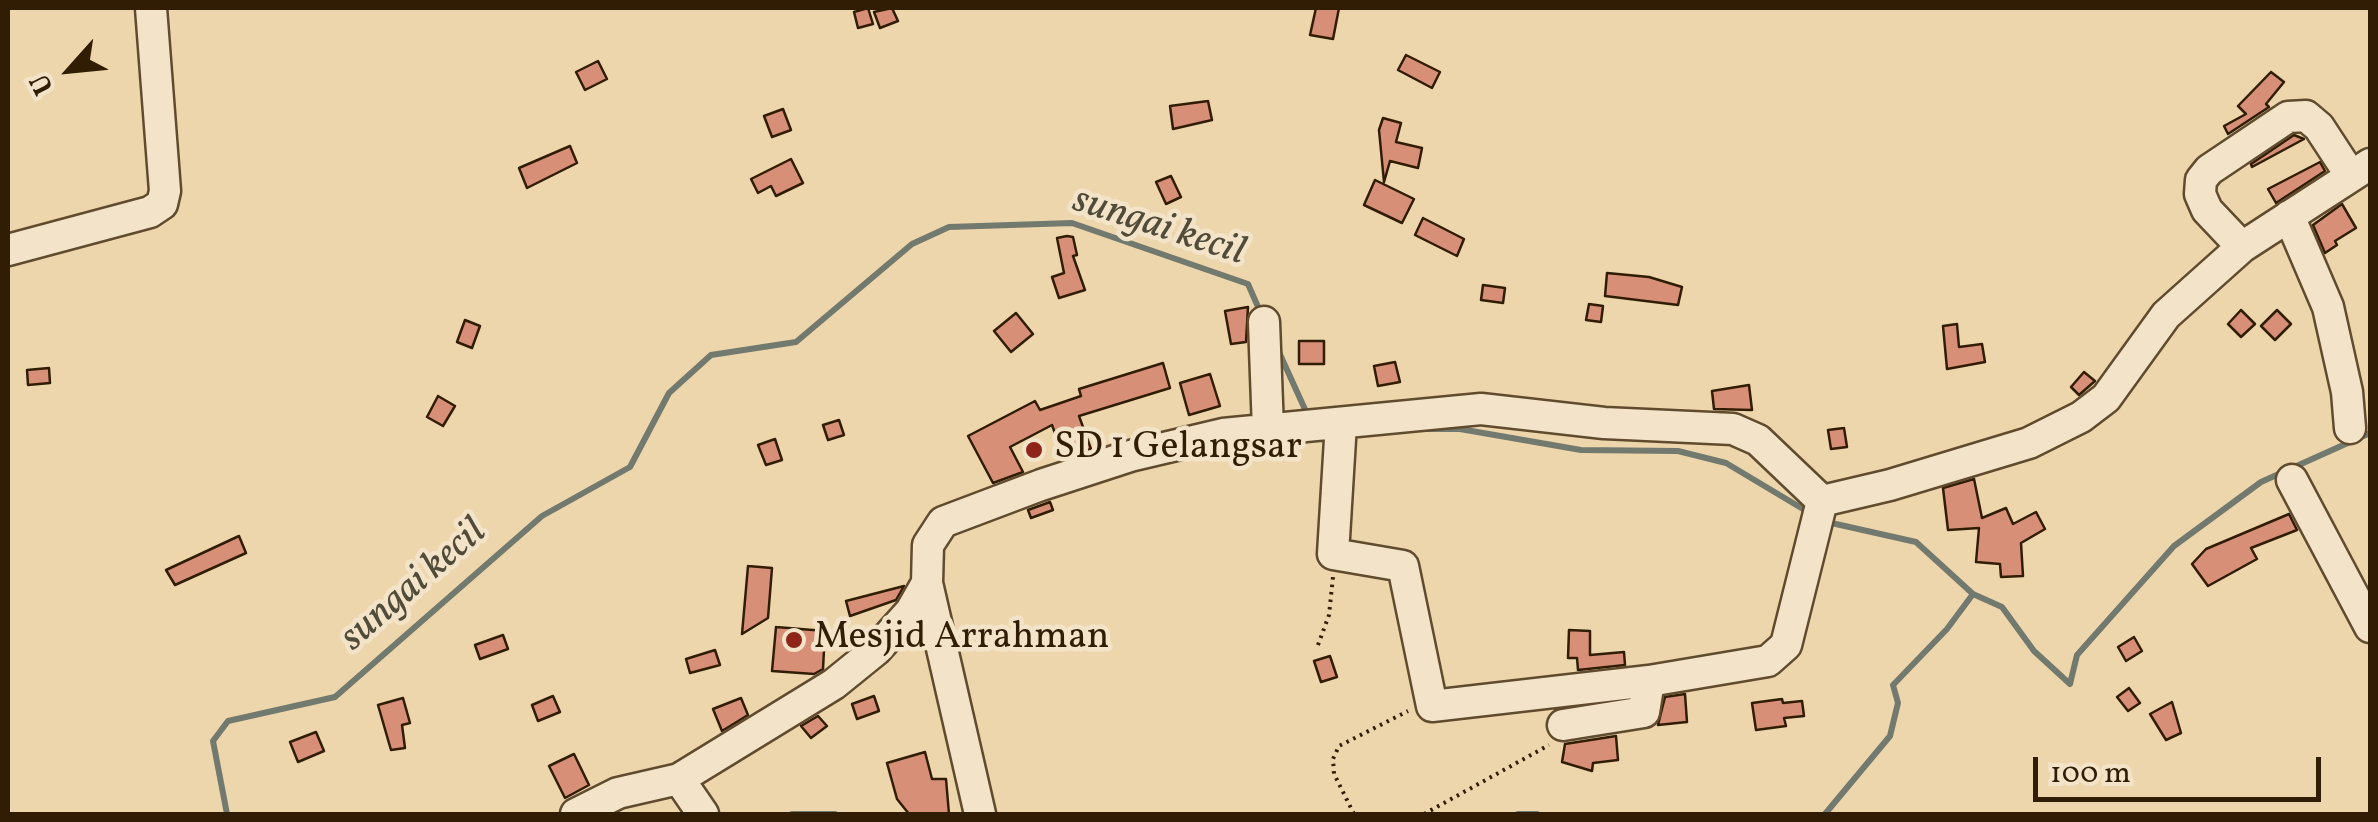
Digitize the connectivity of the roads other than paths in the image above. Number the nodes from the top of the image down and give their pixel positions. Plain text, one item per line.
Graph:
1 (151, 8) edge
2 (2361, 170) edge
3 (2290, 216) junction
4 (2242, 247) junction
5 (8, 250) edge
6 (1264, 322) dead end
7 (2350, 428) dead end
8 (1282, 429) junction
9 (1338, 431) junction
10 (2292, 480) dead end
11 (1814, 525) junction
12 (926, 583) junction
13 (2370, 628) edge
14 (1649, 681) junction
15 (1563, 725) road end
16 (692, 799) edge
17 (576, 814) edge
18 (980, 814) edge

1 - 5 street
2 - 3 street
2 - 4 street
3 - 4 street
3 - 7 street
4 - 11 street
6 - 8 street
8 - 9 street
8 - 12 street
9 - 11 street
9 - 14 street
10 - 13 street
11 - 14 street
12 - 16 street
12 - 18 street
14 - 15 street
16 - 17 street

